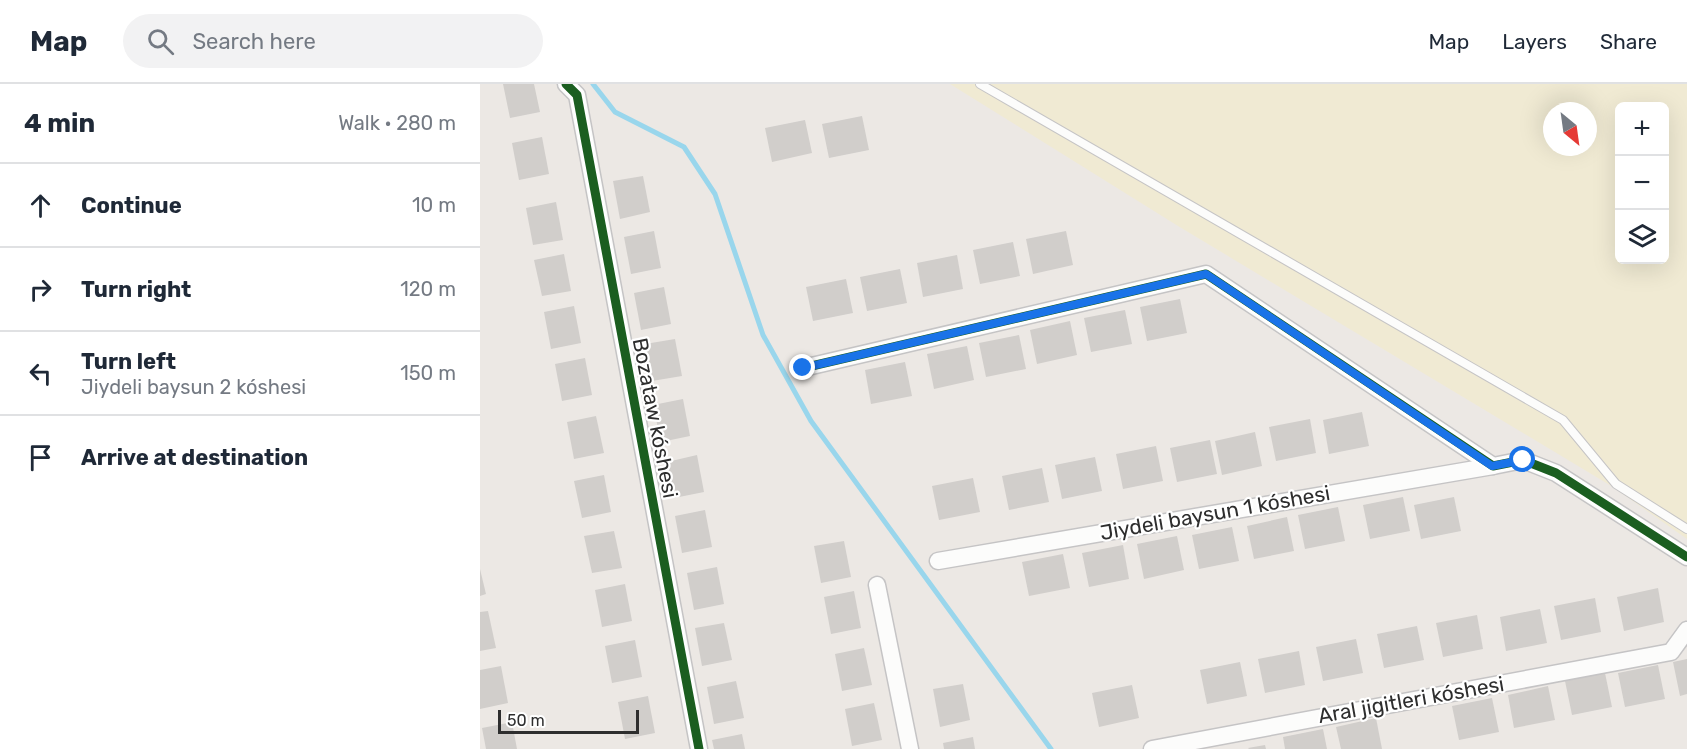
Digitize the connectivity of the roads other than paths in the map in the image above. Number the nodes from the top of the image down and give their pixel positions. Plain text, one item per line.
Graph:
1 (980, 84) edge
2 (572, 89) edge
3 (803, 368) dead end
4 (1492, 466) junction
5 (1687, 529) edge
6 (1687, 557) edge
7 (938, 561) dead end
8 (877, 585) dead end
9 (1687, 630) edge
10 (699, 749) edge
11 (910, 749) edge
12 (1152, 749) edge

1 - 5 lane
2 - 10 street, Bozataw kóshesi
3 - 4 street
4 - 6 street, Jiydeli baysun 1 kóshesi
4 - 7 street, Jiydeli baysun 1 kóshesi
8 - 11 street
9 - 12 street, Aral jigitleri kóshesi

